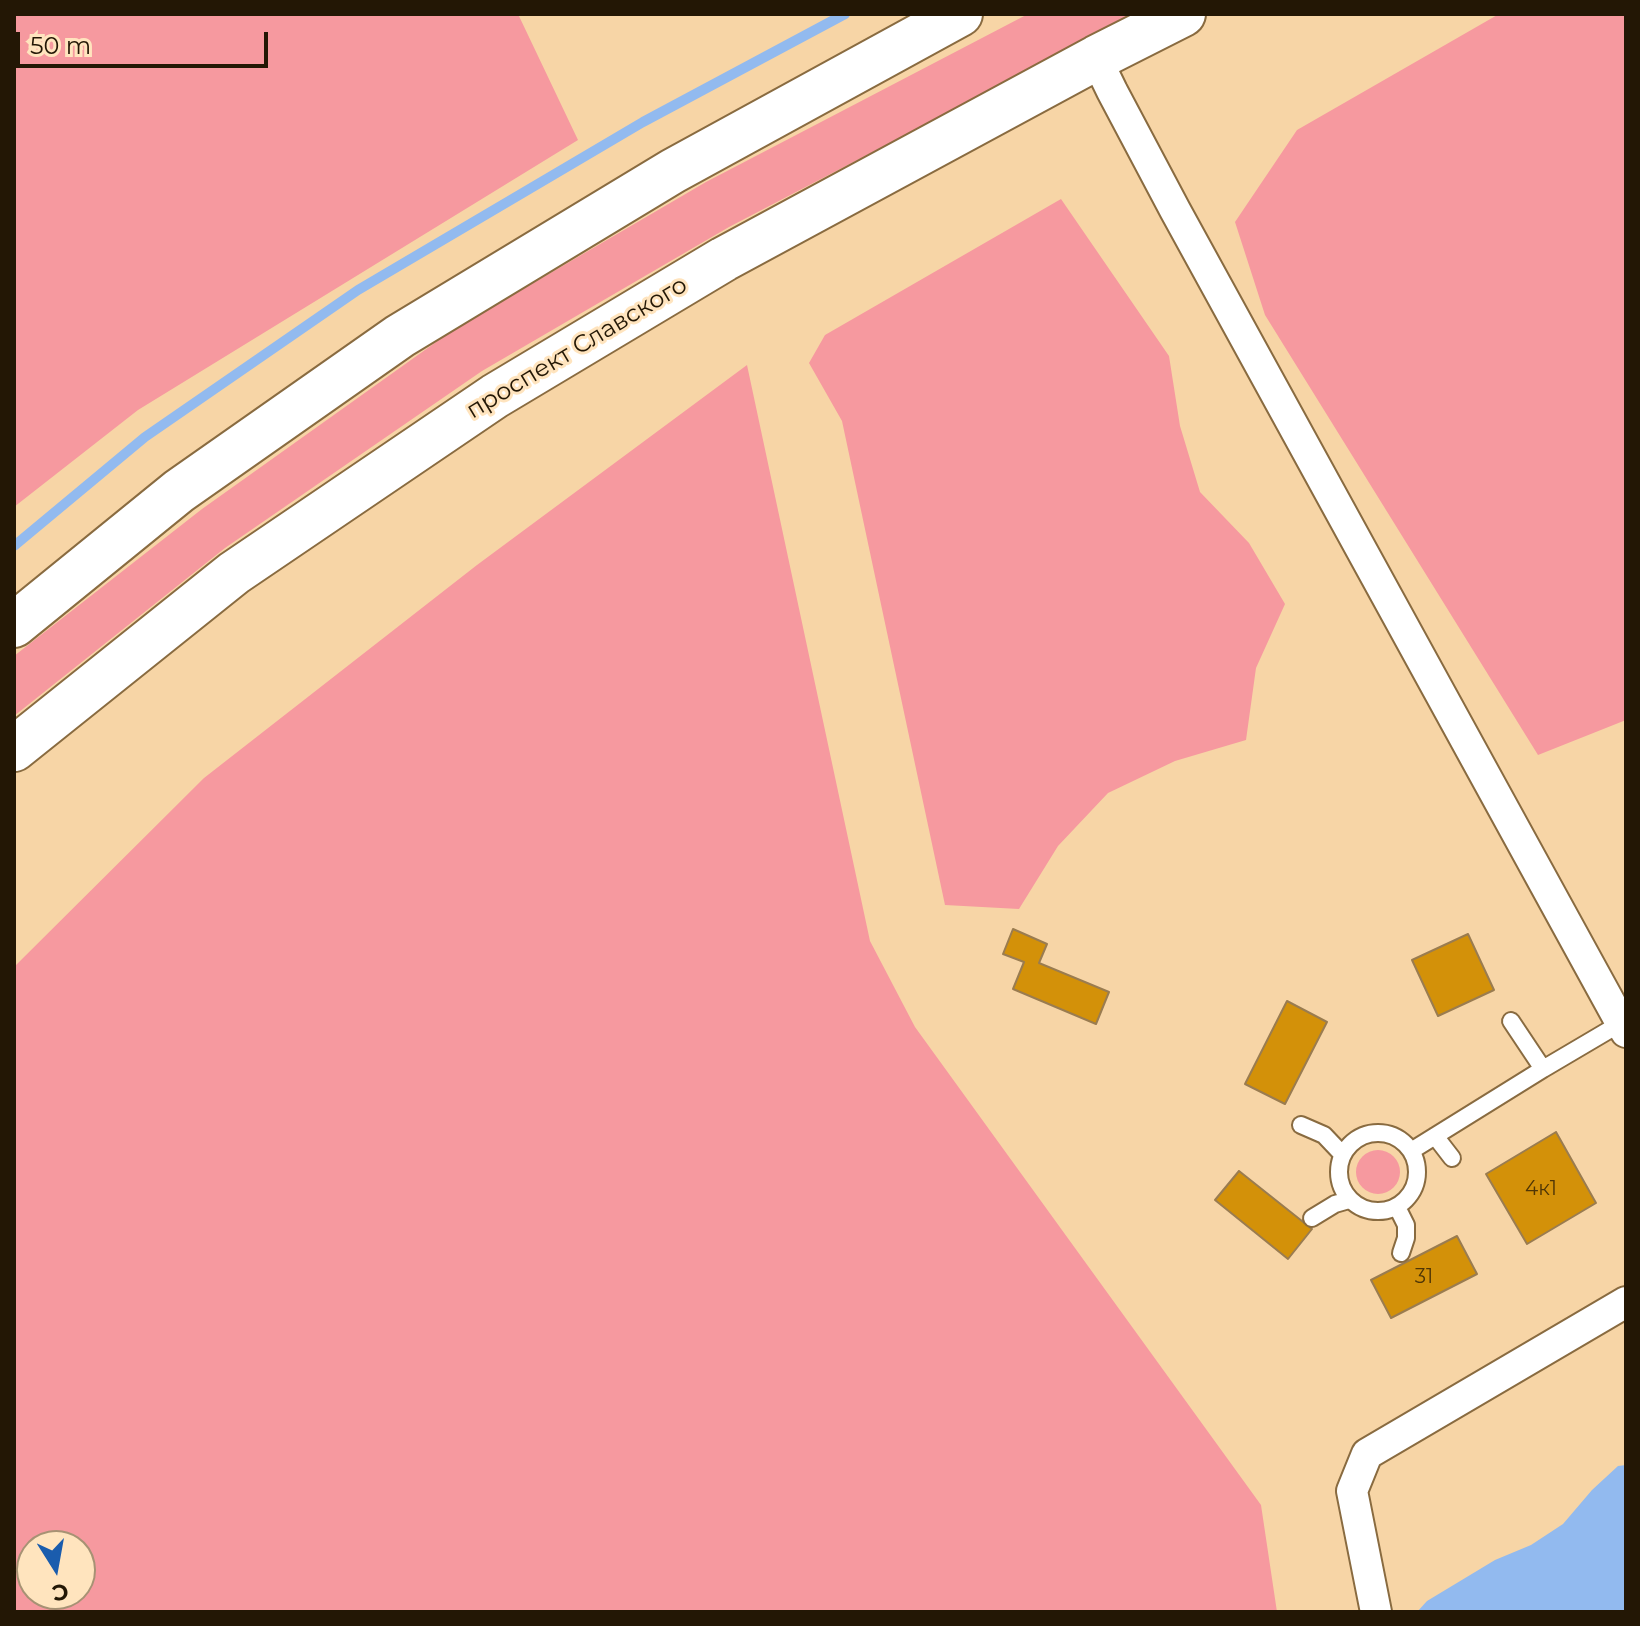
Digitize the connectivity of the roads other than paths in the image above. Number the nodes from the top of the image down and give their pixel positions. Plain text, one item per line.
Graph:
1 (960, 14) edge
2 (1183, 14) edge
3 (1096, 58) junction
4 (14, 625) edge
5 (14, 749) edge
6 (1511, 1021) dead end
7 (1624, 1027) edge
8 (1543, 1069) junction
9 (1301, 1125) dead end
10 (1435, 1136) junction
11 (1411, 1151) junction
12 (1342, 1154) junction
13 (1452, 1158) dead end
14 (1349, 1200) junction
15 (1397, 1207) junction
16 (1312, 1218) dead end
17 (1401, 1253) dead end
18 (1626, 1302) edge
19 (1376, 1612) edge

1 - 4 main road
2 - 3 main road, проспект Славского
3 - 5 main road, проспект Славского
3 - 7 street
6 - 8 lane
7 - 8 lane
8 - 10 lane
9 - 12 lane
10 - 11 lane
10 - 13 lane
11 - 12 lane
11 - 15 lane
12 - 14 lane
14 - 15 lane
14 - 16 lane
15 - 17 lane
18 - 19 street

